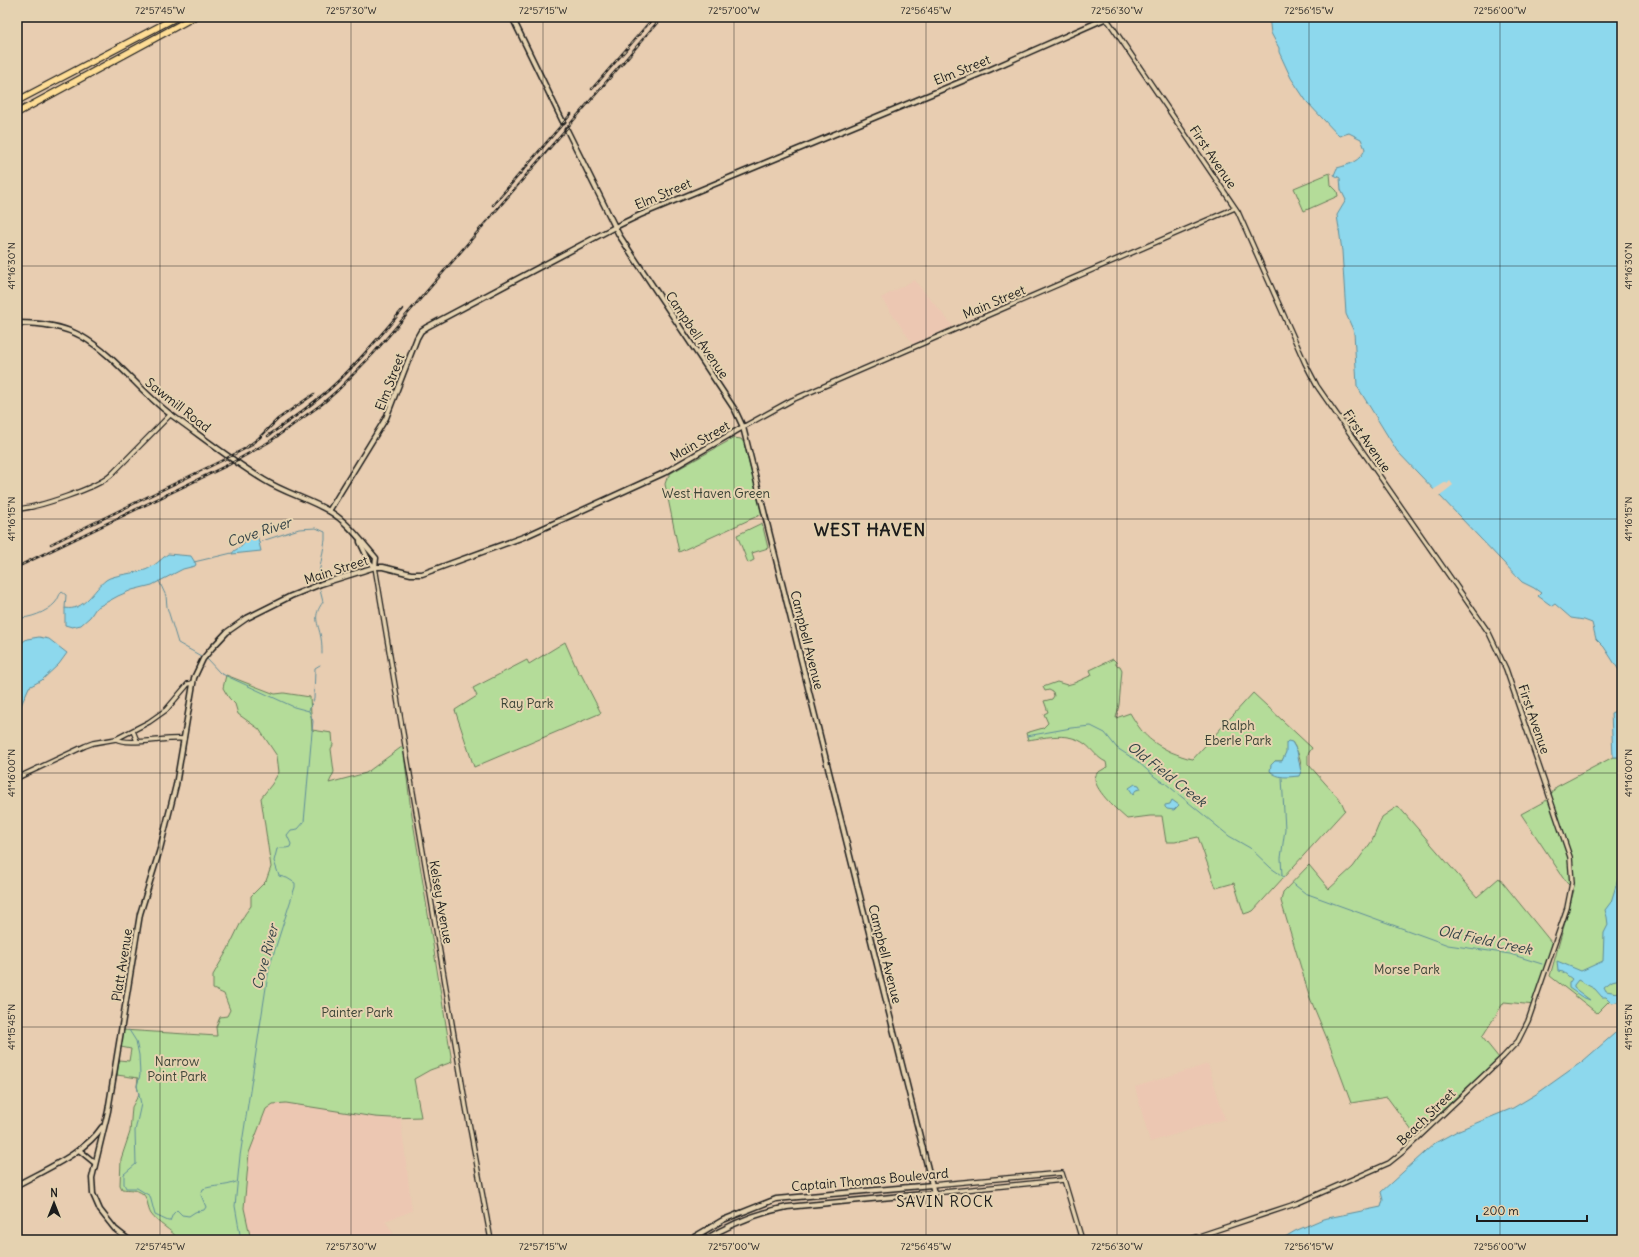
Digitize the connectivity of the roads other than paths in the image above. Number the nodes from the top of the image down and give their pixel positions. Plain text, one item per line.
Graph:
1 (177, 17) edge
2 (194, 17) edge
3 (512, 17) edge
4 (1105, 18) edge
5 (17, 101) edge
6 (17, 113) edge
7 (563, 122) dead end
8 (567, 130) dead end
9 (1235, 208) junction
10 (614, 227) junction
11 (17, 323) edge
12 (171, 414) junction
13 (744, 427) junction
14 (17, 509) edge
15 (329, 511) junction
16 (360, 540) junction
17 (375, 567) junction
18 (193, 683) junction
19 (133, 731) junction
20 (116, 739) junction
21 (184, 739) junction
22 (138, 741) junction
23 (17, 778) edge
24 (1571, 894) joint
25 (103, 1126) junction
26 (79, 1150) junction
27 (95, 1163) junction
28 (1064, 1180) junction
29 (17, 1185) edge
30 (932, 1185) junction
31 (934, 1193) junction
32 (129, 1240) edge
33 (491, 1240) edge
34 (689, 1240) edge
35 (704, 1240) edge
36 (1082, 1240) edge
37 (1187, 1240) edge

1 - 5 highway
2 - 6 highway
3 - 7 main road
4 - 9 street, First Avenue
4 - 10 main road, Elm Street
8 - 10 main road, Campbell Avenue
9 - 13 street, Main Street
9 - 24 street, First Avenue
10 - 13 main road, Campbell Avenue
10 - 15 main road, Elm Street
11 - 12 main road, Sawmill Road
12 - 14 street
12 - 15 main road, Sawmill Road
13 - 17 main road, Main Street
13 - 30 main road, Campbell Avenue
15 - 16 main road, Sawmill Road
16 - 17 main road
16 - 17 main road, Sawmill Road
17 - 18 main road, Main Street
17 - 33 street, Kelsey Avenue
18 - 19 street
18 - 21 main road, Platt Avenue
19 - 20 street
19 - 22 street
20 - 22 street
20 - 23 street
21 - 22 street
21 - 25 main road, Platt Avenue
24 - 37 street, Beach Street
25 - 26 main road
25 - 27 main road, Platt Avenue
26 - 27 main road
26 - 29 main road
27 - 32 main road, Platt Avenue
28 - 30 street, Captain Thomas Boulevard
28 - 31 street, Captain Thomas Boulevard
28 - 36 street
30 - 31 main road, Campbell Avenue
30 - 34 main road, Captain Thomas Boulevard
31 - 35 main road, Captain Thomas Boulevard

